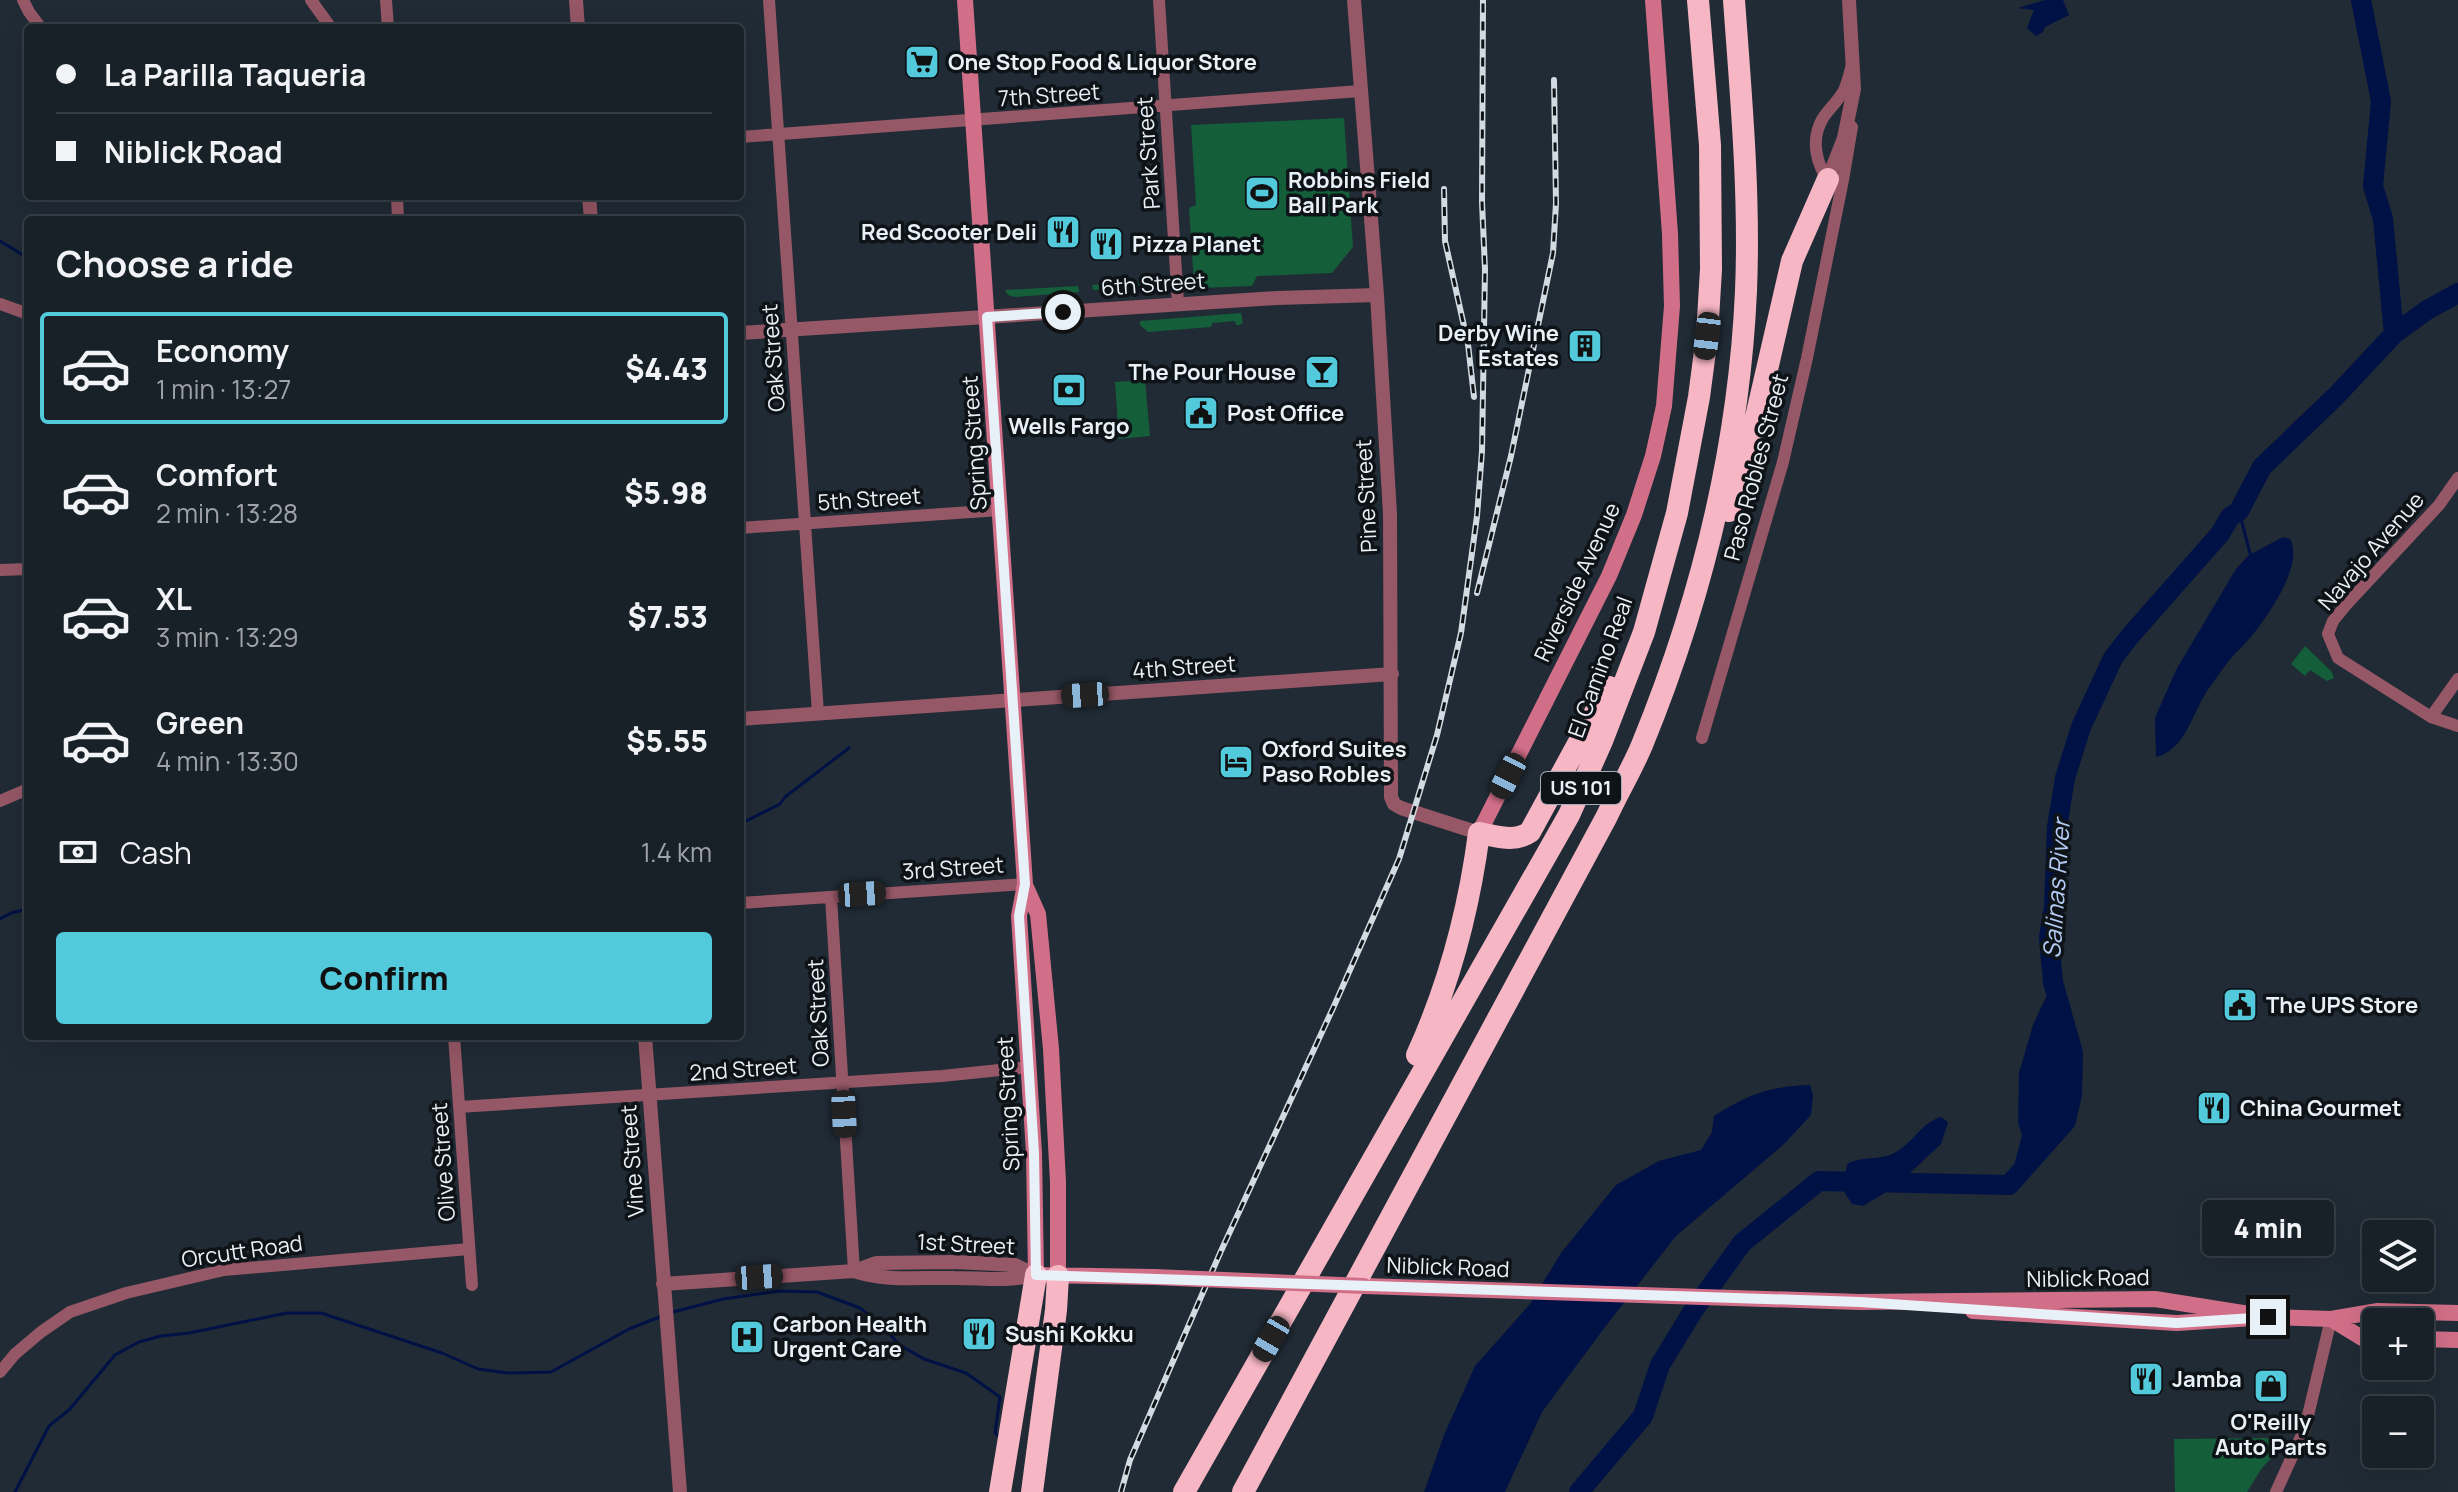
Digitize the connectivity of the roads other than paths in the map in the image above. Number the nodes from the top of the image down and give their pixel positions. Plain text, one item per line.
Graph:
1 (23, 0) edge
2 (311, 0) edge
3 (386, 0) edge
4 (576, 0) edge
5 (769, 0) edge
6 (965, 0) edge
7 (1159, 0) edge
8 (1354, 0) edge
9 (1653, 0) edge
10 (1698, 0) edge
11 (1734, 0) edge
12 (1849, 0) edge
13 (38, 24) edge
14 (328, 24) edge
15 (388, 24) edge
16 (578, 24) edge
17 (1854, 61) junction
18 (1360, 91) junction
19 (1165, 106) junction
20 (1851, 116) junction
21 (974, 121) junction
22 (778, 134) junction
23 (744, 137) edge
24 (1828, 179) junction
25 (1839, 203) junction
26 (1377, 295) junction
27 (0, 304) edge
28 (1178, 304) junction
29 (24, 313) edge
30 (987, 317) junction
31 (791, 330) junction
32 (744, 333) edge
33 (2458, 478) edge
34 (1000, 510) junction
35 (806, 524) junction
36 (744, 528) edge
37 (24, 569) edge
38 (0, 570) edge
39 (1695, 593) junction
40 (1644, 632) junction
41 (1392, 674) junction
42 (2458, 679) edge
43 (1011, 700) junction
44 (818, 713) junction
45 (2431, 717) junction
46 (744, 719) edge
47 (2458, 726) edge
48 (1702, 738) dead end
49 (24, 791) edge
50 (0, 801) edge
51 (1479, 833) junction
52 (1025, 884) junction
53 (831, 897) junction
54 (744, 903) edge
55 (454, 1040) edge
56 (645, 1040) edge
57 (1029, 1067) junction
58 (842, 1083) junction
59 (650, 1096) junction
60 (459, 1107) junction
61 (1326, 1244) junction
62 (469, 1249) junction
63 (854, 1271) junction
64 (1047, 1275) junction
65 (663, 1284) junction
66 (472, 1285) dead end
67 (1860, 1302) junction
68 (2458, 1313) edge
69 (2268, 1317) junction
70 (2331, 1319) junction
71 (2362, 1338) edge
72 (2434, 1339) edge
73 (2458, 1340) edge
74 (0, 1372) edge
75 (680, 1492) edge
76 (1000, 1492) edge
77 (1032, 1492) edge
78 (1184, 1492) edge
79 (1243, 1492) edge
80 (2276, 1492) edge

1 - 13 street
2 - 14 street
3 - 15 street
4 - 16 street
5 - 22 street, Oak Street
6 - 21 main road, Spring Street
7 - 19 street, Park Street
8 - 18 street, Pine Street
9 - 51 main road, Riverside Avenue
10 - 40 highway, El Camino Real / US 101
11 - 39 highway, US 101
12 - 17 street, Paso Robles Street
17 - 20 street, Paso Robles Street
17 - 24 street, Paso Robles Street
18 - 19 street, 7th Street
18 - 26 street, Pine Street
19 - 21 street, 7th Street
19 - 28 street, Park Street
20 - 24 street, Paso Robles Street
20 - 25 street, Paso Robles Street
21 - 22 street, 7th Street
21 - 30 main road, Spring Street
22 - 23 street, 7th Street
22 - 31 street, Oak Street
24 - 25 street, Paso Robles Street
24 - 39 highway
25 - 48 street, Paso Robles Street
26 - 28 street, 6th Street
26 - 41 street, Pine Street
27 - 29 street
28 - 30 street, 6th Street
30 - 31 street, 6th Street
30 - 34 main road, Spring Street
31 - 32 street, 6th Street
31 - 35 street, Oak Street
33 - 45 street, Navajo Avenue
34 - 35 street, 5th Street
34 - 43 main road, Spring Street
35 - 36 street, 5th Street
35 - 44 street, Oak Street
37 - 38 street
39 - 79 highway, US 101
40 - 51 highway
40 - 61 highway, El Camino Real / US 101
41 - 43 street, 4th Street
41 - 51 street, Pine Street
42 - 45 street
43 - 44 street, 4th Street
43 - 52 main road, Spring Street
44 - 46 street, 4th Street
45 - 47 street, Navajo Avenue
49 - 50 street
51 - 61 highway
52 - 53 street, 3rd Street
52 - 57 main road, Spring Street
52 - 64 main road, Spring Street
53 - 54 street, 3rd Street
53 - 58 street, Oak Street
55 - 60 street, Olive Street
56 - 59 street, Vine Street
57 - 58 street, 2nd Street
57 - 64 main road, Spring Street
58 - 59 street, 2nd Street
58 - 63 street, Oak Street
59 - 60 street, 2nd Street
59 - 65 street, Vine Street
60 - 62 street, Olive Street
61 - 78 highway, El Camino Real / US 101
62 - 66 street, Olive Street
62 - 74 street, Orcutt Road
63 - 64 street, 1st Street
63 - 65 street, 1st Street
64 - 67 main road, Niblick Road, bridge
64 - 76 highway
64 - 77 highway
65 - 75 street, Vine Street
67 - 69 main road, Niblick Road
67 - 69 main road, Niblick Road
68 - 70 main road, Niblick Road
69 - 70 main road, Niblick Road
70 - 71 main road, Niblick Road
70 - 80 street
72 - 73 main road

